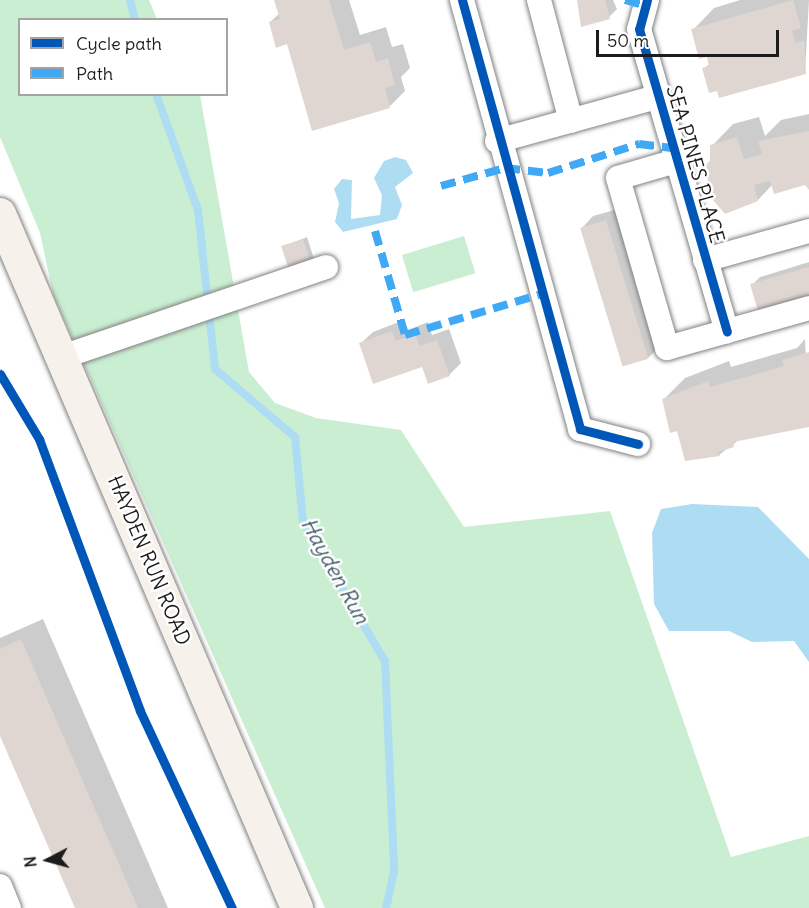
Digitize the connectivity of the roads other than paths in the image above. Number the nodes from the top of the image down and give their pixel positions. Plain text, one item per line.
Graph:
1 (462, 0) edge
2 (539, 0) edge
3 (644, 2) edge
4 (657, 97) junction
5 (571, 121) junction
6 (497, 141) junction
7 (676, 161) junction
8 (0, 214) edge
9 (809, 231) edge
10 (705, 260) junction
11 (326, 267) dead end
12 (809, 308) edge
13 (727, 331) junction
14 (62, 357) junction
15 (638, 444) dead end
16 (0, 886) edge
17 (9, 908) edge
18 (297, 908) edge

1 - 6 street
2 - 5 street
3 - 4 street, SEA PINES PLACE
4 - 5 street
4 - 7 street, SEA PINES PLACE
5 - 6 street
6 - 15 street
7 - 10 street, SEA PINES PLACE
7 - 13 street
8 - 14 main road, HAYDEN RUN ROAD
9 - 10 street
10 - 13 street, SEA PINES PLACE
11 - 14 street
12 - 13 street
14 - 18 main road, HAYDEN RUN ROAD
16 - 17 street

